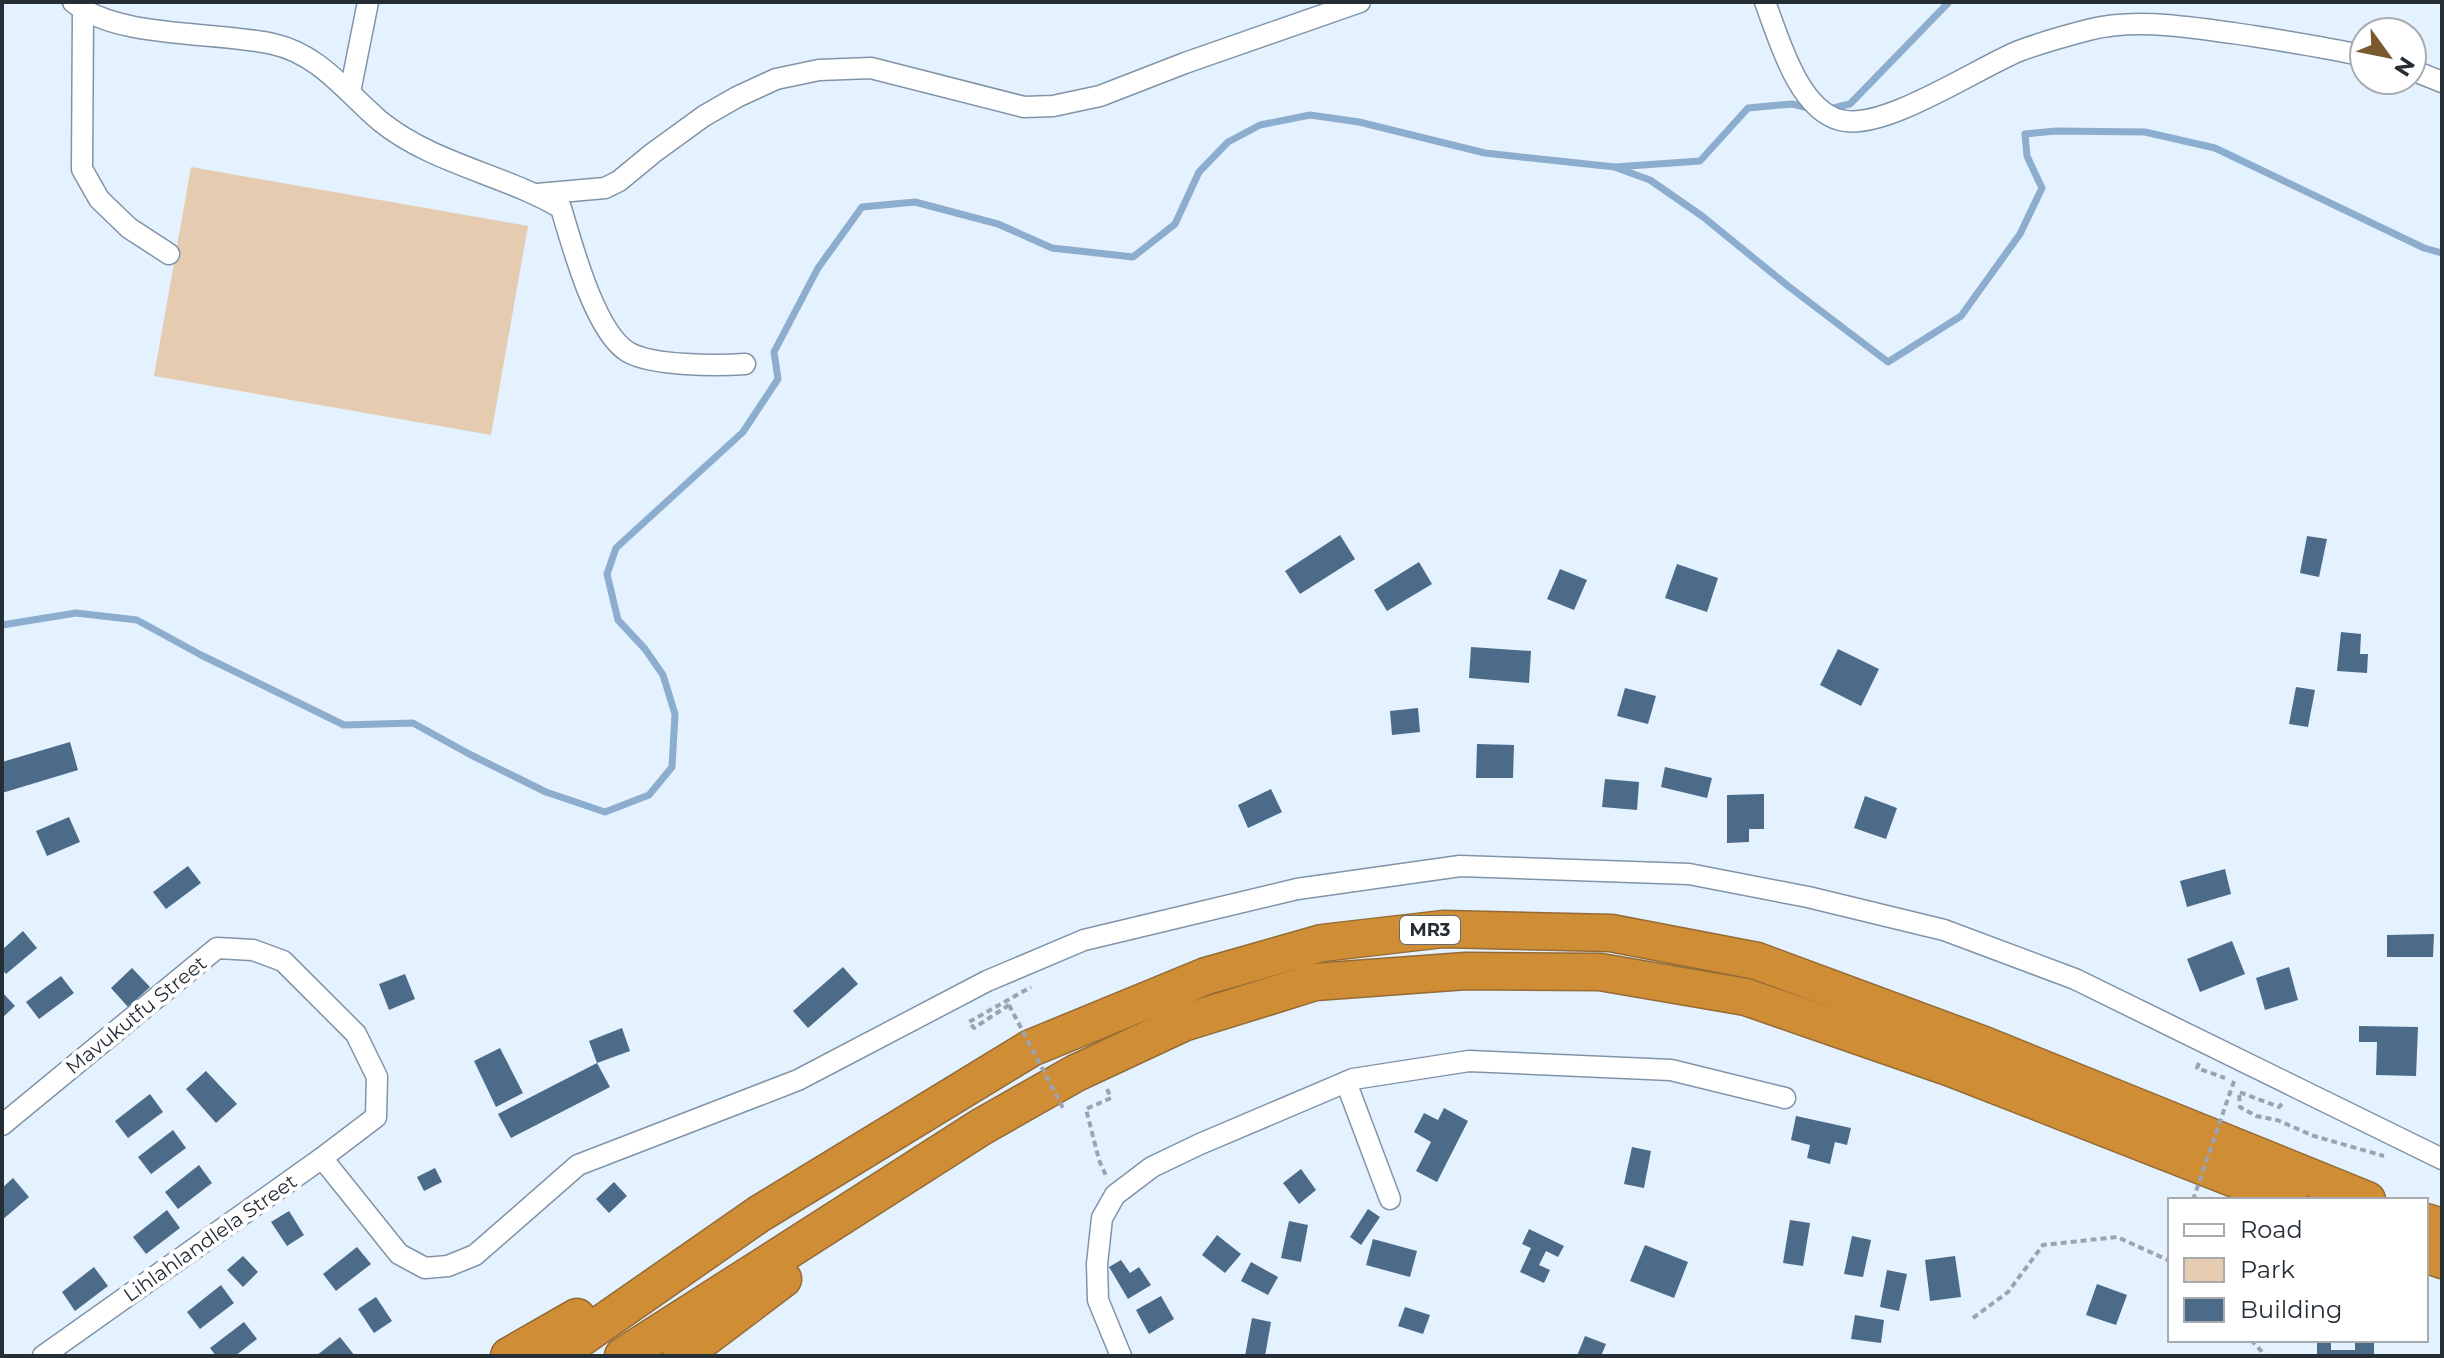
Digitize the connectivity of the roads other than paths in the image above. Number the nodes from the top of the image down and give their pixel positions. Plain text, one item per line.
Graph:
1 (368, 2) edge
2 (1360, 2) edge
3 (1765, 2) edge
4 (78, 6) edge
5 (2348, 52) edge
6 (350, 92) junction
7 (537, 194) junction
8 (169, 254) dead end
9 (745, 364) dead end
10 (1346, 1082) junction
11 (1785, 1098) dead end
12 (376, 1117) joint
13 (2, 1125) edge
14 (981, 1127) junction
15 (322, 1158) junction
16 (2442, 1159) edge
17 (2284, 1198) edge
18 (2362, 1198) edge
19 (1390, 1199) dead end
20 (759, 1214) junction
21 (43, 1356) edge
22 (509, 1356) edge
23 (555, 1356) edge
24 (623, 1356) edge
25 (681, 1356) edge
26 (1121, 1356) edge

1 - 6 street
2 - 7 street
3 - 5 street
4 - 6 street
4 - 8 street
6 - 7 street
7 - 9 street
10 - 11 street
10 - 19 street
10 - 26 street
12 - 13 street, Mavukutfu Street
12 - 15 street, Lihlahlandlela Street
14 - 17 highway, MR3
14 - 24 highway, MR3
14 - 25 highway
15 - 16 street
15 - 21 street, Lihlahlandlela Street
18 - 20 highway, MR3
20 - 22 highway
20 - 23 highway, MR3

